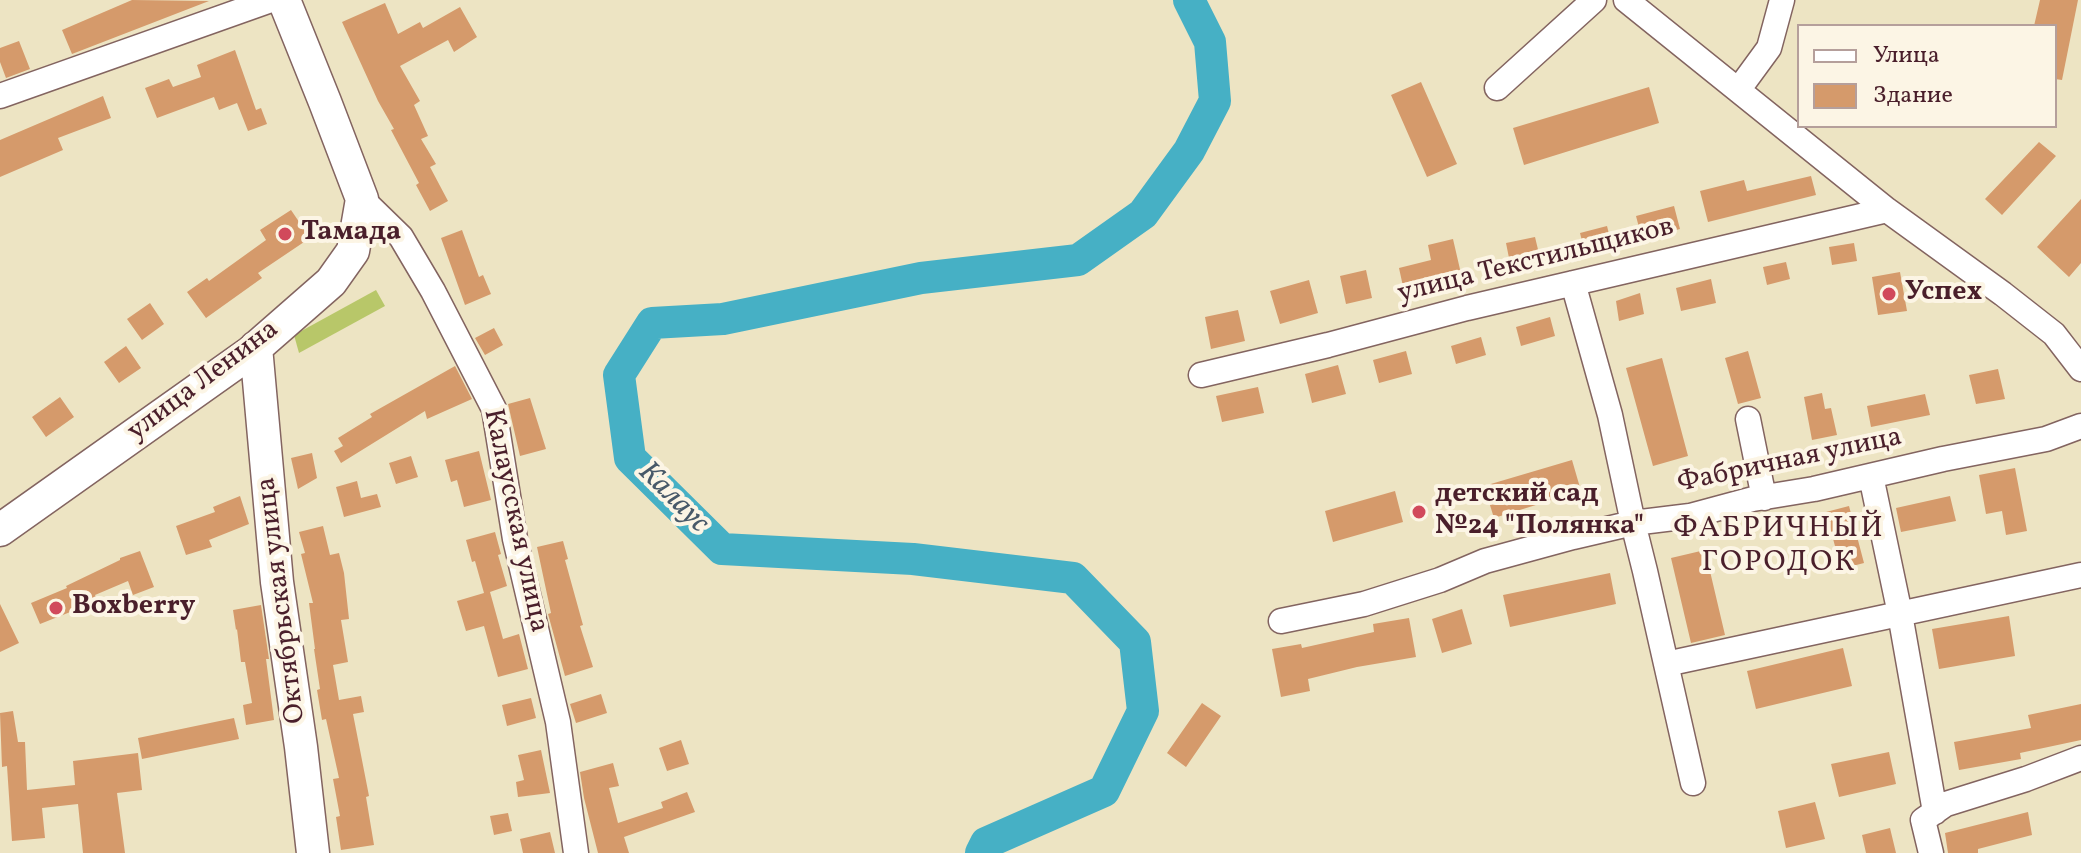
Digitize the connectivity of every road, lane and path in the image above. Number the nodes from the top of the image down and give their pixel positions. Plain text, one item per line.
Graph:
1 (271, 0) edge
2 (284, 0) edge
3 (1594, 0) edge
4 (1626, 0) edge
5 (1782, 0) edge
6 (1653, 9) edge
7 (1497, 88) dead end
8 (1739, 89) junction
9 (0, 96) edge
10 (362, 199) junction
11 (1887, 210) junction
12 (1573, 283) junction
13 (256, 347) junction
14 (2081, 369) edge
15 (1201, 375) dead end
16 (1748, 419) dead end
17 (2081, 426) edge
18 (1871, 476) junction
19 (1764, 498) junction
20 (1633, 523) junction
21 (0, 530) edge
22 (2081, 575) edge
23 (1900, 614) junction
24 (1281, 621) dead end
25 (1666, 664) junction
26 (2081, 758) edge
27 (1693, 783) dead end
28 (1935, 812) junction
29 (313, 853) edge
30 (576, 853) edge
31 (1931, 853) edge

1 - 9 street
2 - 10 main road, Калаусская улица
3 - 7 street
4 - 6 street
5 - 8 street
6 - 8 street
8 - 11 street
10 - 13 main road, улица Ленина
10 - 30 street, Калаусская улица
11 - 12 street, улица Текстильщиков
11 - 14 street
12 - 15 street, улица Текстильщиков
12 - 20 street
13 - 21 main road, улица Ленина
13 - 29 main road, Октябрьская улица
16 - 19 street
17 - 18 street, Фабричная улица
18 - 19 street, Фабричная улица
18 - 23 street
19 - 20 street, Фабричная улица
20 - 24 street, Фабричная улица
20 - 25 street
22 - 23 street
23 - 25 street
23 - 28 street
25 - 27 street
26 - 28 street
28 - 31 street

